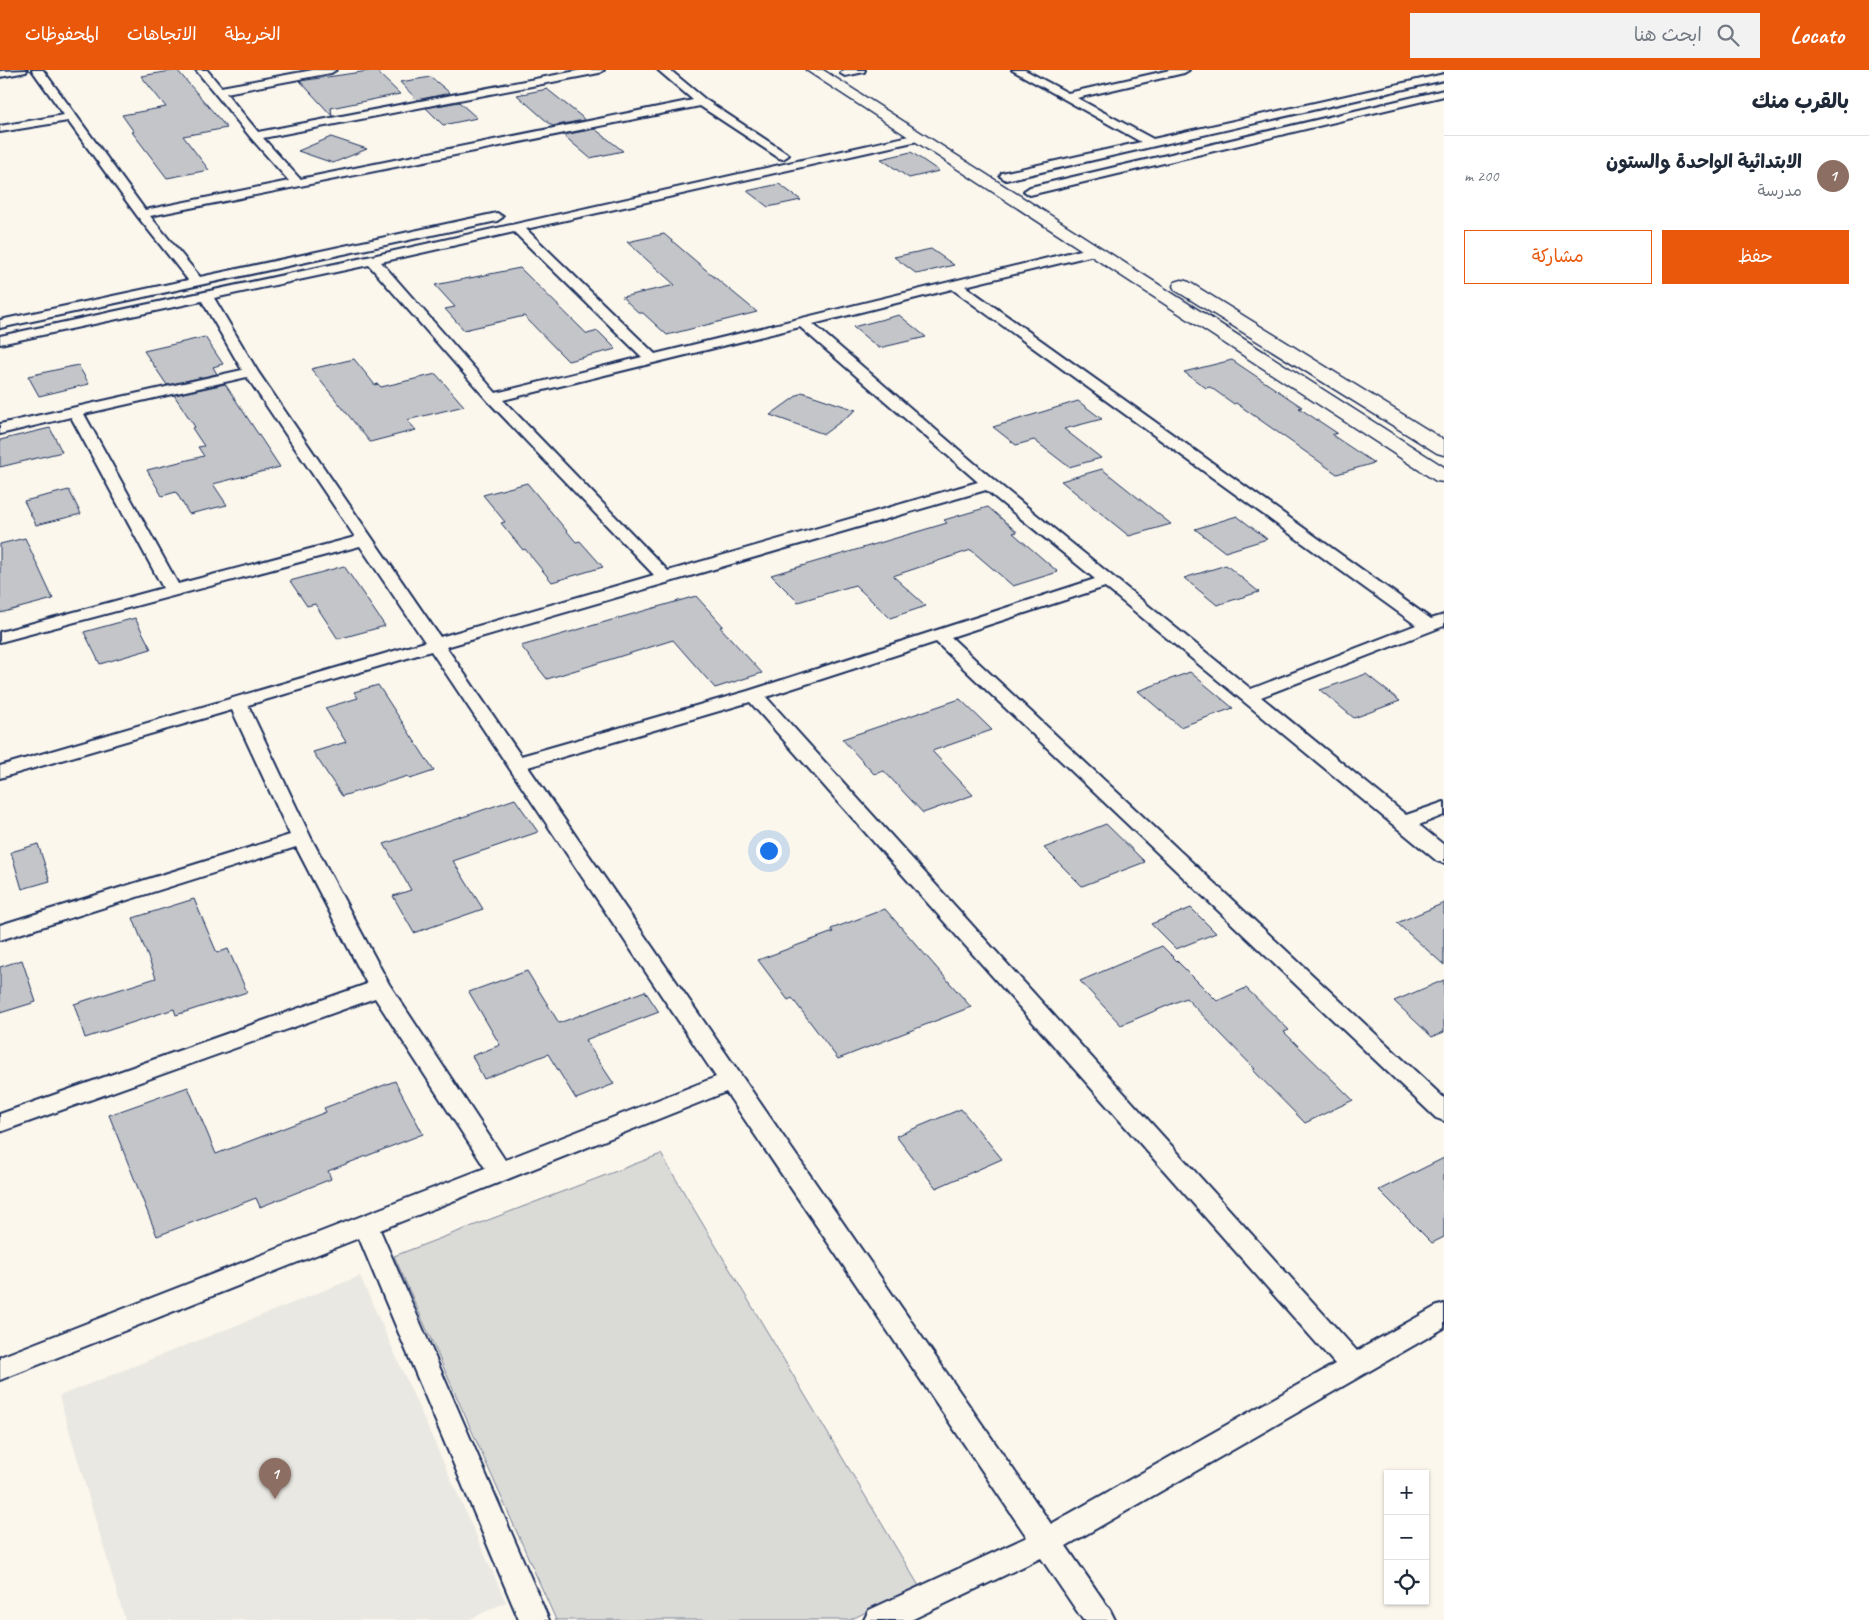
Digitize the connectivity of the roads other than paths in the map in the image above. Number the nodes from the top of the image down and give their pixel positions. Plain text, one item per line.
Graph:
1 (22, 70) edge
2 (37, 70) edge
3 (201, 70) edge
4 (331, 70) edge
5 (599, 70) edge
6 (663, 70) edge
7 (813, 70) edge
8 (1017, 70) edge
9 (1184, 70) edge
10 (849, 71) edge
11 (0, 74) edge
12 (1444, 77) edge
13 (217, 91) junction
14 (1444, 93) edge
15 (1066, 97) junction
16 (702, 102) junction
17 (70, 117) junction
18 (0, 130) edge
19 (911, 134) junction
20 (255, 136) junction
21 (1150, 144) junction
22 (783, 156) junction
23 (714, 170) dead end
24 (1006, 176) junction
25 (297, 183) junction
26 (1030, 191) junction
27 (142, 214) junction
28 (509, 215) dead end
29 (516, 227) junction
30 (1093, 251) junction
31 (372, 260) junction
32 (1148, 265) dead end
33 (1165, 275) dead end
34 (955, 285) junction
35 (201, 289) junction
36 (803, 322) junction
37 (0, 324) edge
38 (0, 340) edge
39 (652, 359) junction
40 (251, 372) junction
41 (493, 398) junction
42 (75, 412) junction
43 (0, 429) edge
44 (1444, 449) edge
45 (1444, 476) edge
46 (989, 484) junction
47 (364, 540) junction
48 (665, 577) junction
49 (1107, 580) junction
50 (173, 591) junction
51 (1436, 623) edge
52 (939, 635) junction
53 (0, 637) edge
54 (435, 645) junction
55 (754, 695) junction
56 (1248, 696) junction
57 (237, 702) junction
58 (516, 764) junction
59 (2, 766) edge
60 (1444, 808) edge
61 (1404, 823) junction
62 (301, 838) junction
63 (1444, 856) edge
64 (0, 933) edge
65 (380, 988) junction
66 (731, 1082) junction
67 (1444, 1112) edge
68 (0, 1123) edge
69 (500, 1172) junction
70 (366, 1225) junction
71 (1444, 1315) edge
72 (1354, 1366) junction
73 (0, 1369) edge
74 (1046, 1542) junction
75 (534, 1620) edge
76 (879, 1620) edge
77 (1100, 1620) edge

1 - 11 street
2 - 17 street
3 - 13 street
4 - 13 street
5 - 20 street
6 - 16 street
7 - 19 street
8 - 15 street
9 - 15 street
10 - 24 street
12 - 21 street
13 - 20 street
14 - 26 street
15 - 21 street
16 - 22 street
16 - 25 street
17 - 18 street
17 - 27 street
19 - 22 street
19 - 29 street
19 - 30 street
20 - 25 street
21 - 24 street
22 - 23 street
24 - 26 street
25 - 27 street
26 - 32 street
27 - 35 street
28 - 35 street
29 - 31 street
29 - 39 street
30 - 34 street
30 - 45 street
31 - 35 street
31 - 41 street
33 - 44 street
34 - 36 street
34 - 51 street
35 - 37 street
35 - 38 street
35 - 40 street
36 - 39 street
36 - 46 street
39 - 41 street
40 - 42 street
40 - 47 street
41 - 48 street
42 - 43 street
42 - 50 street
46 - 48 street
46 - 49 street
47 - 50 street
47 - 54 street
48 - 54 street
49 - 52 street
49 - 56 street
50 - 53 street
51 - 56 street
52 - 55 street
52 - 67 street
54 - 57 street
54 - 58 street
55 - 58 street
55 - 72 street
56 - 61 street
57 - 59 street
57 - 62 street
58 - 66 street
60 - 61 street
61 - 63 street
62 - 64 street
62 - 65 street
65 - 68 street
65 - 69 street
66 - 69 street
66 - 74 street
69 - 70 street
70 - 73 street
70 - 75 street
71 - 72 street
72 - 74 street
74 - 76 street
74 - 77 street

